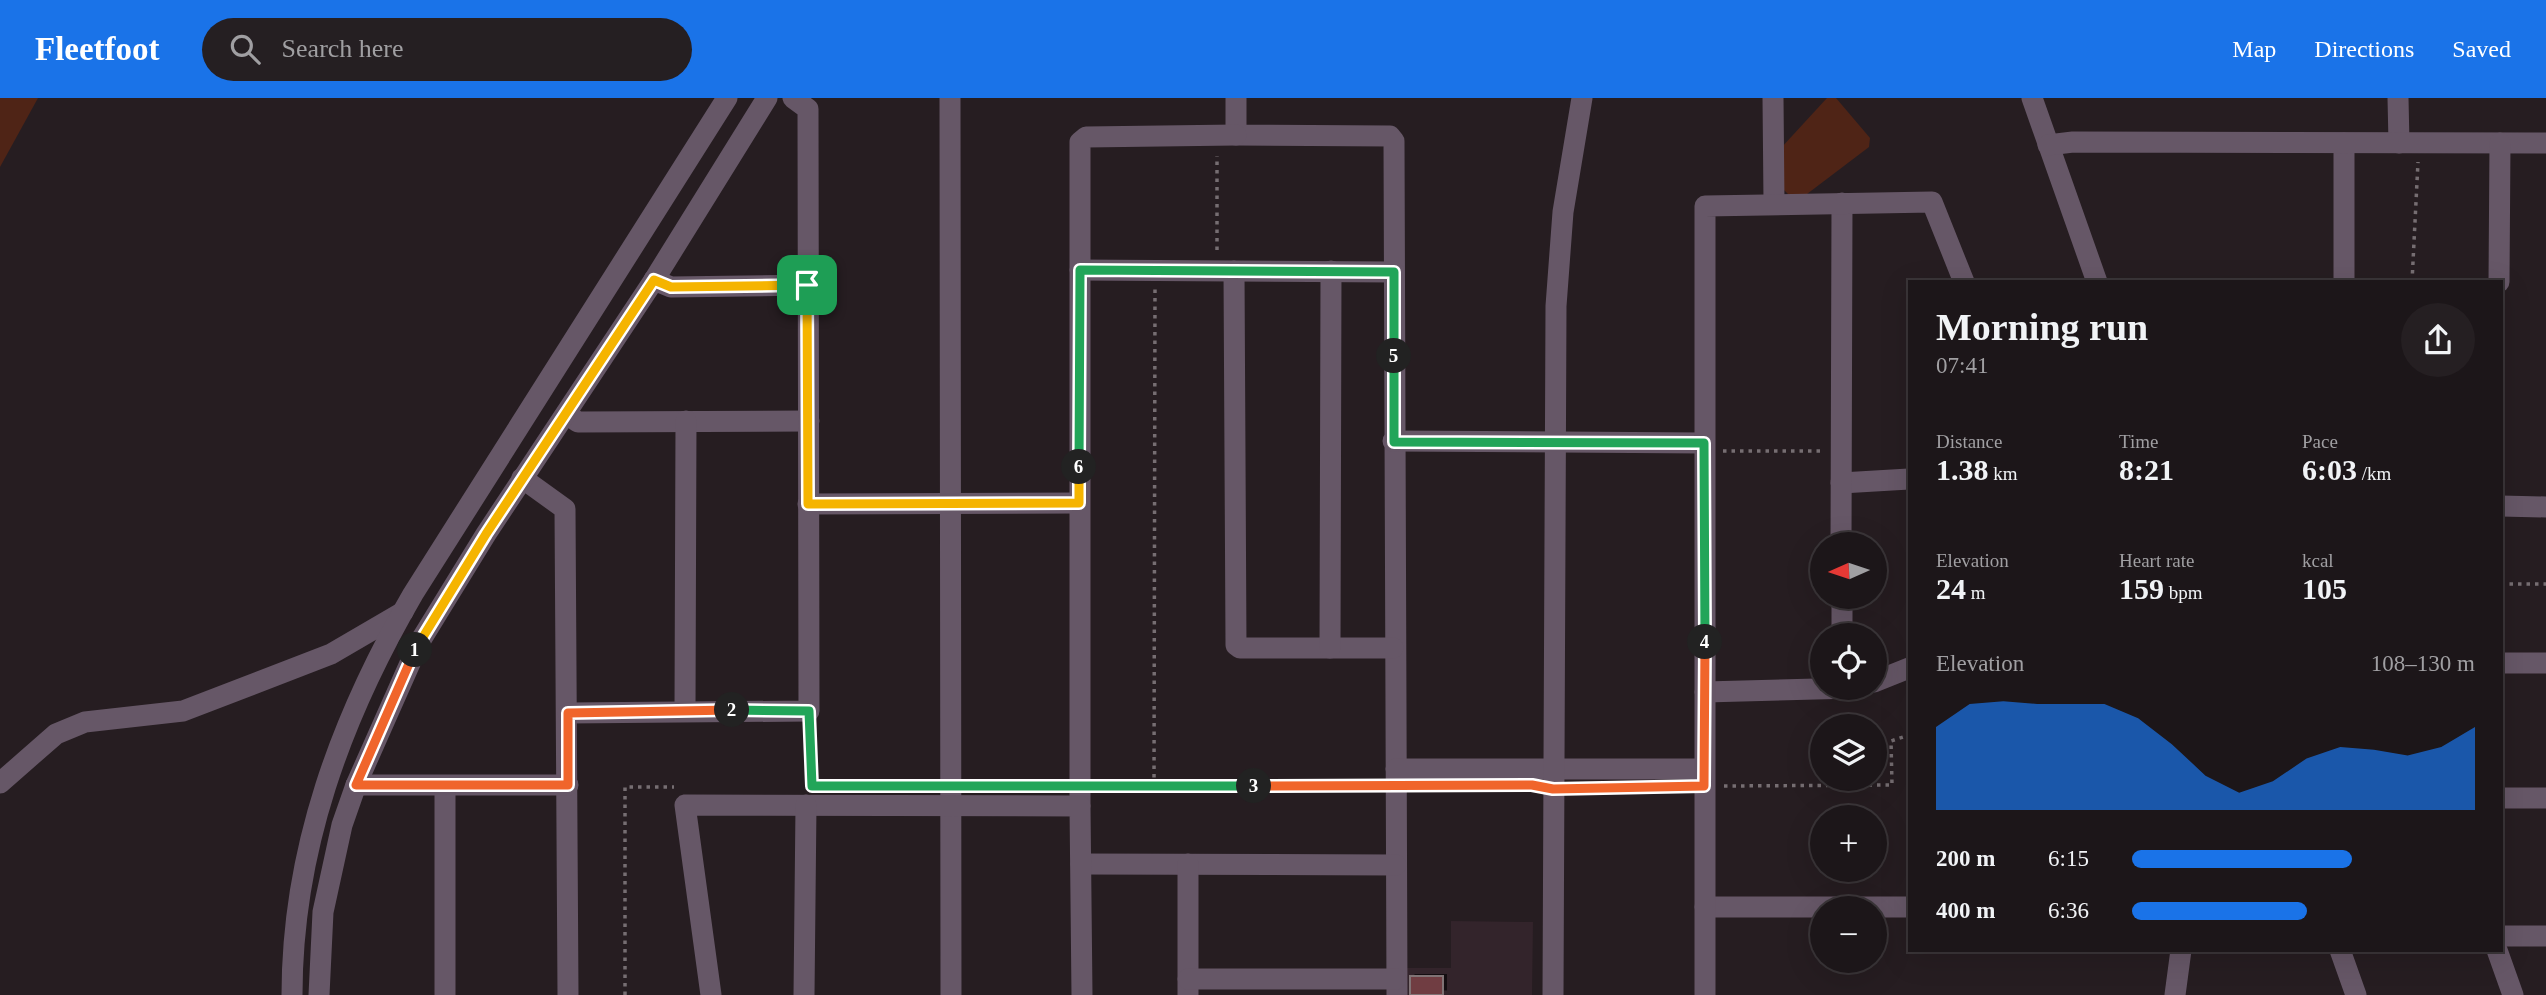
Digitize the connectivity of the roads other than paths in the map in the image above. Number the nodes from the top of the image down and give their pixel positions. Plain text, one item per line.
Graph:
1 (727, 98) edge
2 (767, 98) edge
3 (793, 98) edge
4 (950, 98) edge
5 (1236, 98) edge
6 (1582, 98) edge
7 (1773, 98) edge
8 (2032, 98) edge
9 (2399, 98) edge
10 (1227, 135) junction
11 (2344, 143) junction
12 (2408, 143) junction
13 (2500, 143) junction
14 (2546, 143) edge
15 (2048, 145) junction
16 (1774, 202) junction
17 (1842, 203) junction
18 (1080, 270) junction
19 (1225, 271) junction
20 (1331, 271) junction
21 (1394, 272) junction
22 (654, 280) junction
23 (1963, 280) edge
24 (2096, 280) edge
25 (2344, 280) edge
26 (2499, 280) edge
27 (807, 285) junction
28 (566, 414) junction
29 (685, 421) junction
30 (809, 421) junction
31 (1554, 441) junction
32 (1394, 442) junction
33 (1704, 447) junction
34 (522, 478) junction
35 (1908, 479) edge
36 (1841, 483) junction
37 (950, 503) junction
38 (1079, 503) junction
39 (808, 504) junction
40 (2503, 506) edge
41 (2546, 507) edge
42 (1842, 532) edge
43 (403, 612) junction
44 (1330, 648) junction
45 (1393, 649) junction
46 (2503, 663) edge
47 (2546, 663) edge
48 (1908, 668) edge
49 (1887, 677) edge
50 (1810, 689) edge
51 (1705, 692) junction
52 (685, 710) junction
53 (568, 713) junction
54 (1553, 770) junction
55 (1396, 778) junction
56 (1704, 778) junction
57 (0, 783) edge
58 (356, 785) junction
59 (568, 785) junction
60 (445, 786) junction
61 (1080, 796) junction
62 (2503, 798) edge
63 (2546, 798) edge
64 (806, 805) junction
65 (951, 805) junction
66 (1081, 864) junction
67 (1188, 864) junction
68 (1396, 865) junction
69 (1705, 907) junction
70 (1908, 907) edge
71 (2503, 936) edge
72 (2546, 936) edge
73 (2181, 952) edge
74 (2341, 952) edge
75 (2498, 952) edge
76 (1188, 987) edge
77 (1396, 987) edge
78 (292, 995) edge
79 (319, 995) edge
80 (445, 995) edge
81 (568, 995) edge
82 (710, 995) edge
83 (804, 995) edge
84 (951, 995) edge
85 (1082, 995) edge
86 (1553, 995) edge
87 (1705, 995) edge
88 (2175, 995) edge
89 (2356, 995) edge
90 (2513, 995) edge

1 - 43 street
2 - 22 street
3 - 27 street
4 - 37 street
5 - 10 street
6 - 31 street
7 - 16 street
8 - 15 street
9 - 12 street
10 - 18 street
10 - 21 street
11 - 12 street
11 - 15 street
11 - 25 street
12 - 13 street
13 - 14 street
13 - 26 street
15 - 24 street
16 - 17 street
16 - 33 street
17 - 23 street
17 - 36 street
18 - 19 street
18 - 38 street
19 - 20 street
19 - 44 street
20 - 21 street
20 - 44 street
21 - 32 street
22 - 27 street
22 - 28 street
27 - 30 street
28 - 29 street
28 - 34 street
29 - 30 street
29 - 52 street
30 - 39 street
31 - 32 street
31 - 33 street
31 - 54 street
32 - 45 street
33 - 51 street
34 - 53 street
34 - 58 street
35 - 36 street
36 - 42 street
37 - 38 street
37 - 39 street
37 - 65 street
38 - 61 street
39 - 52 street
40 - 41 street
43 - 57 street
43 - 78 street
44 - 45 street
45 - 55 street
46 - 47 street
48 - 49 street
50 - 51 street
51 - 56 street
52 - 53 street
53 - 59 street
54 - 55 street
54 - 56 street
54 - 86 street
55 - 68 street
56 - 69 street
58 - 60 street
58 - 79 street
59 - 60 street
59 - 81 street
60 - 80 street
61 - 65 street
61 - 66 street
62 - 63 street
64 - 65 street
64 - 82 street
64 - 83 street
65 - 84 street
66 - 67 street
66 - 85 street
67 - 68 street
67 - 76 street
68 - 77 street
69 - 70 street
69 - 87 street
71 - 72 street
73 - 88 street
74 - 89 street
75 - 90 street
76 - 77 street

